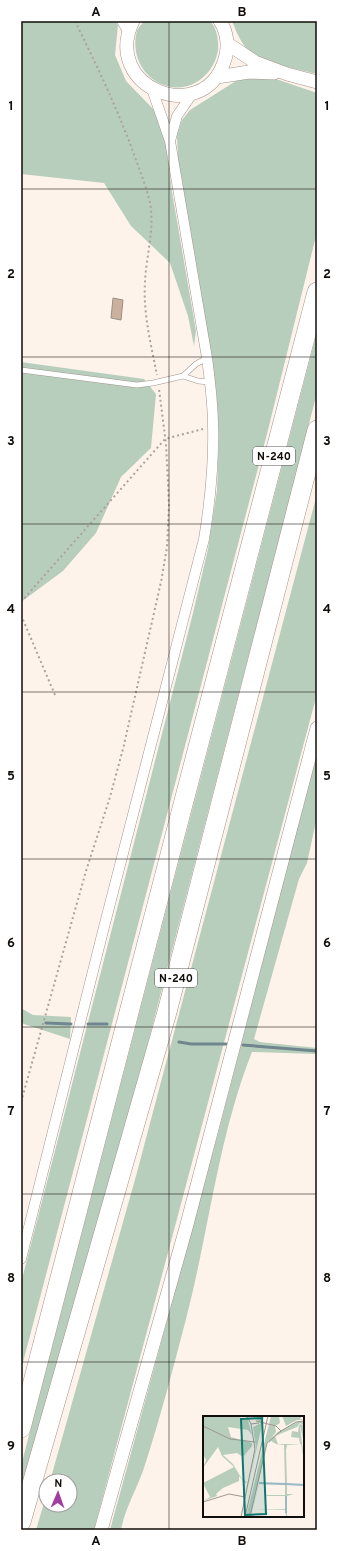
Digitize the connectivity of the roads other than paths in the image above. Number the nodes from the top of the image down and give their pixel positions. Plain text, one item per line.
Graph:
1 (220, 21) edge
2 (128, 24) edge
3 (228, 44) junction
4 (287, 74) junction
5 (217, 77) junction
6 (316, 82) edge
7 (152, 89) junction
8 (192, 94) junction
9 (170, 141) junction
10 (317, 292) edge
11 (207, 358) junction
12 (21, 370) edge
13 (184, 376) junction
14 (210, 382) junction
15 (317, 430) edge
16 (317, 728) edge
17 (21, 1255) edge
18 (21, 1428) edge
19 (21, 1522) edge
20 (101, 1530) edge

1 - 3 street
2 - 7 street
3 - 4 street
3 - 5 street
4 - 5 street
4 - 6 street
5 - 8 street
7 - 8 street
7 - 9 street
8 - 9 street
9 - 11 street
10 - 18 highway, N-240
11 - 13 lane
11 - 14 street
12 - 13 lane
13 - 14 lane
14 - 17 street
15 - 19 highway, N-240
16 - 20 street

